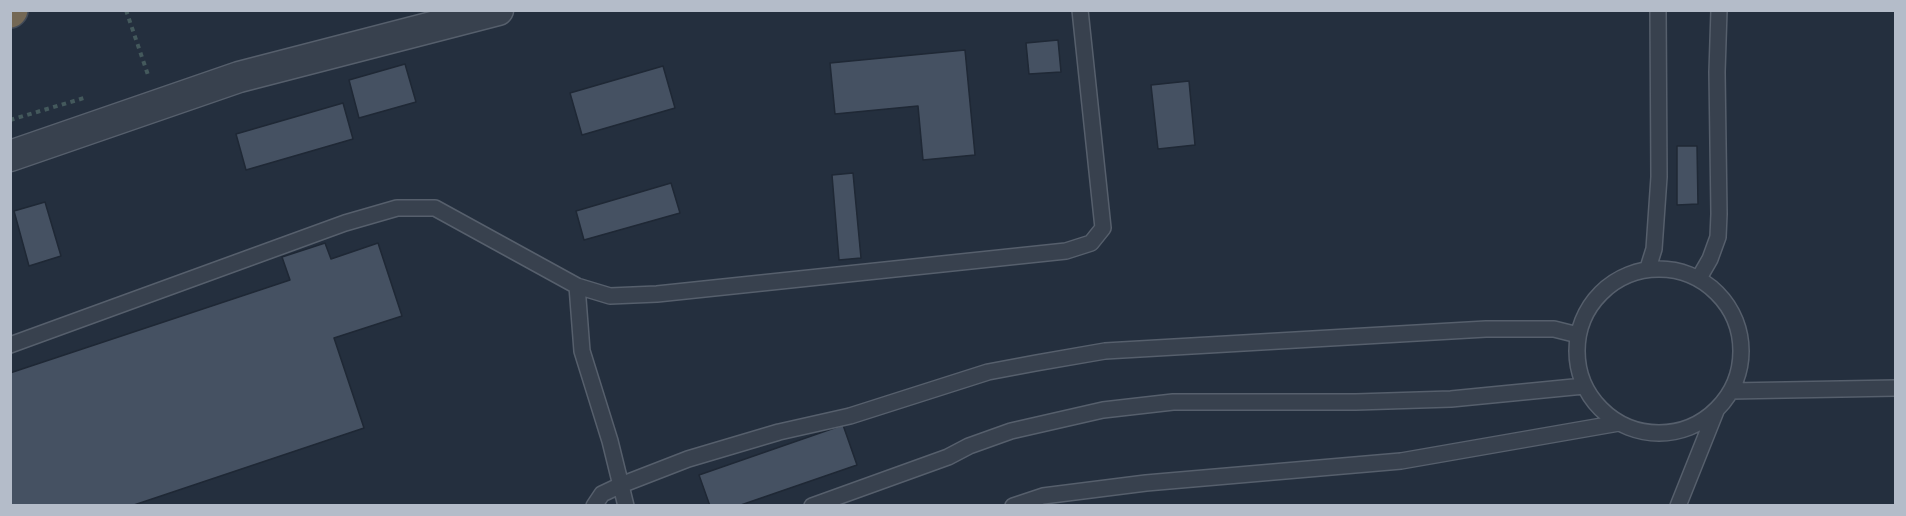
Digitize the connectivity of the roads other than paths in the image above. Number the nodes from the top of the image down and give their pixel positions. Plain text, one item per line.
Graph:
1 (498, 10) edge
2 (1080, 10) edge
3 (1658, 10) edge
4 (1719, 10) edge
5 (10, 156) edge
6 (1648, 268) junction
7 (1698, 278) junction
8 (577, 286) junction
9 (1578, 335) junction
10 (10, 345) edge
11 (1584, 386) junction
12 (1896, 388) edge
13 (1731, 391) junction
14 (1716, 411) junction
15 (1619, 423) junction
16 (621, 485) junction
17 (594, 506) edge
18 (626, 506) edge
19 (812, 506) edge
20 (1013, 506) edge
21 (1678, 506) edge

1 - 5 street
2 - 8 lane
3 - 6 lane
4 - 7 lane
6 - 7 lane
6 - 9 lane
7 - 13 lane
8 - 10 lane
8 - 16 lane
9 - 11 lane
9 - 16 lane
11 - 15 lane
11 - 19 lane
12 - 13 lane
13 - 14 lane
14 - 15 lane
14 - 21 lane
15 - 20 lane
16 - 17 lane
16 - 18 lane

